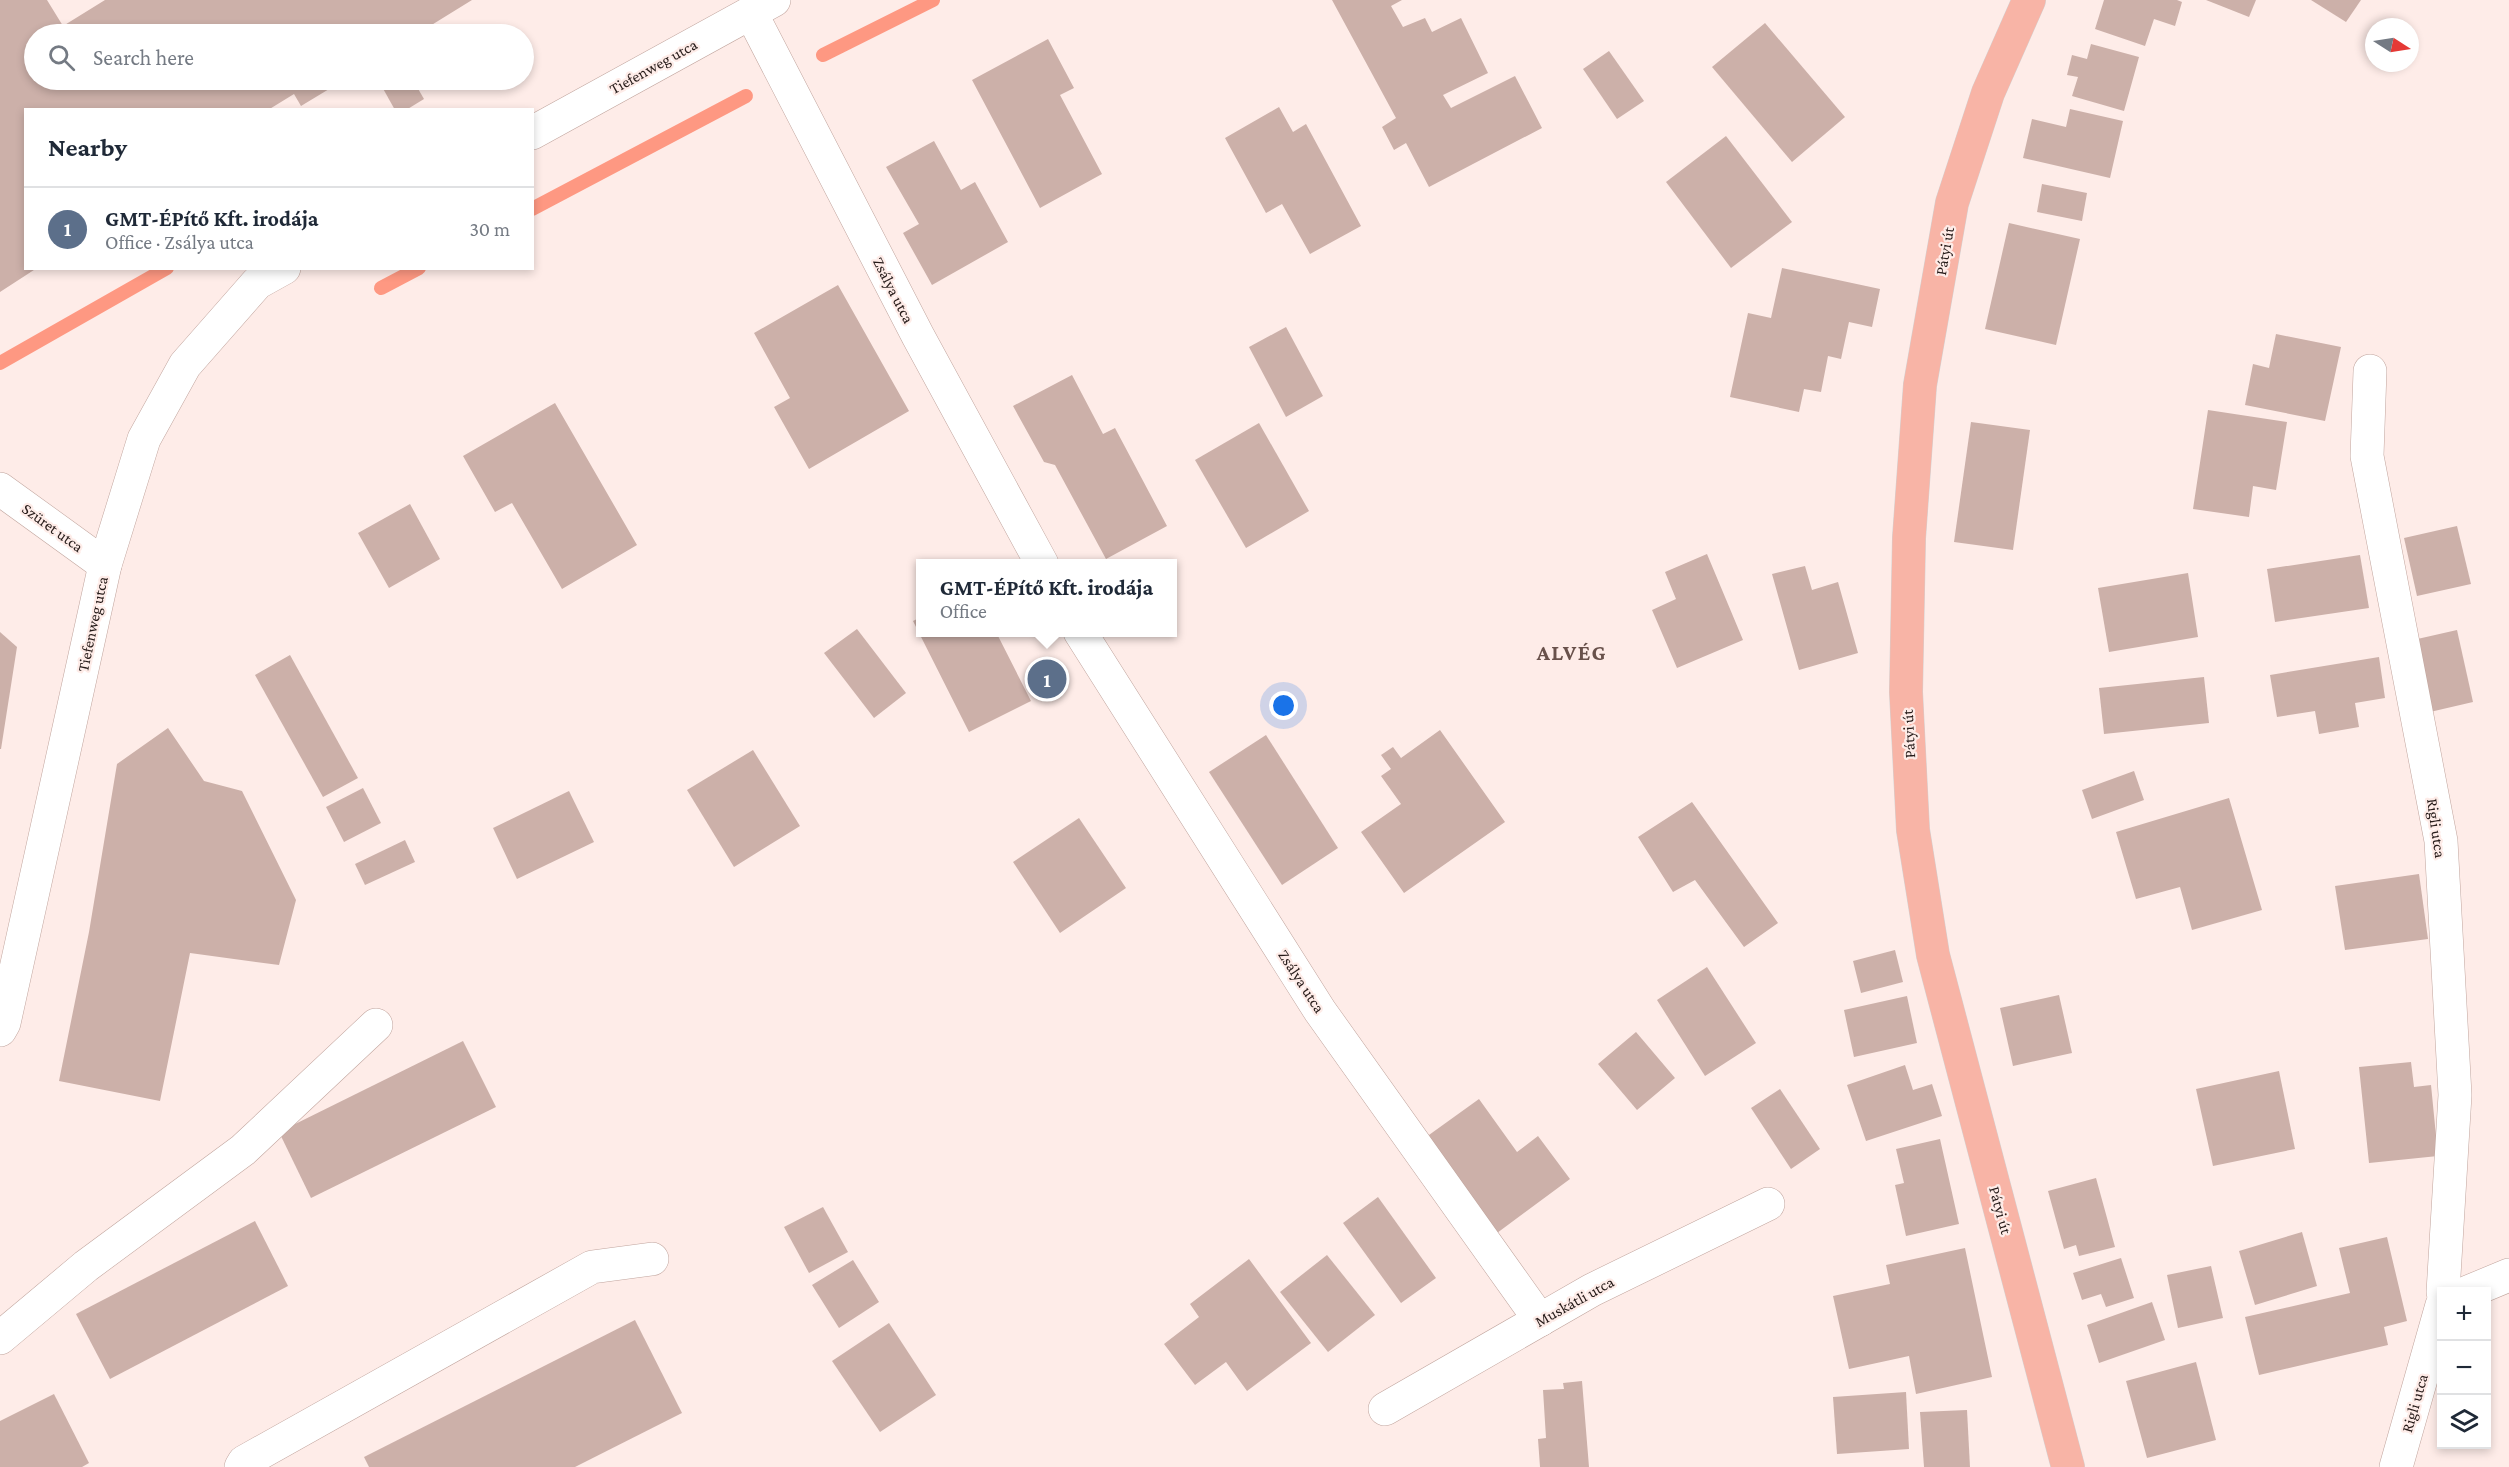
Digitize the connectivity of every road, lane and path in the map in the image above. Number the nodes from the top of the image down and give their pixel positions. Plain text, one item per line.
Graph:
1 (2029, 0) edge
2 (763, 6) edge
3 (534, 132) edge
4 (280, 270) edge
5 (2370, 371) dead end
6 (0, 489) edge
7 (1039, 559) edge
8 (105, 565) junction
9 (1083, 637) edge
10 (376, 1025) dead end
11 (0, 1030) edge
12 (1768, 1204) dead end
13 (652, 1259) dead end
14 (2509, 1275) edge
15 (2443, 1287) edge
16 (2480, 1287) edge
17 (1540, 1320) junction
18 (2437, 1323) edge
19 (0, 1338) edge
20 (1386, 1409) dead end
21 (241, 1467) edge
22 (2068, 1467) edge
23 (2396, 1467) edge

1 - 22 main road, Pátyi út
2 - 3 street, Tiefenweg utca
2 - 7 street, Zsálya utca
4 - 8 street, Tiefenweg utca
5 - 15 street, Rigli utca
6 - 8 street, Szüret utca
8 - 11 street, Tiefenweg utca
9 - 17 street, Zsálya utca
10 - 19 street
12 - 17 street, Muskátli utca
13 - 21 street
14 - 16 street
17 - 20 street, Muskátli utca
18 - 23 street, Rigli utca

